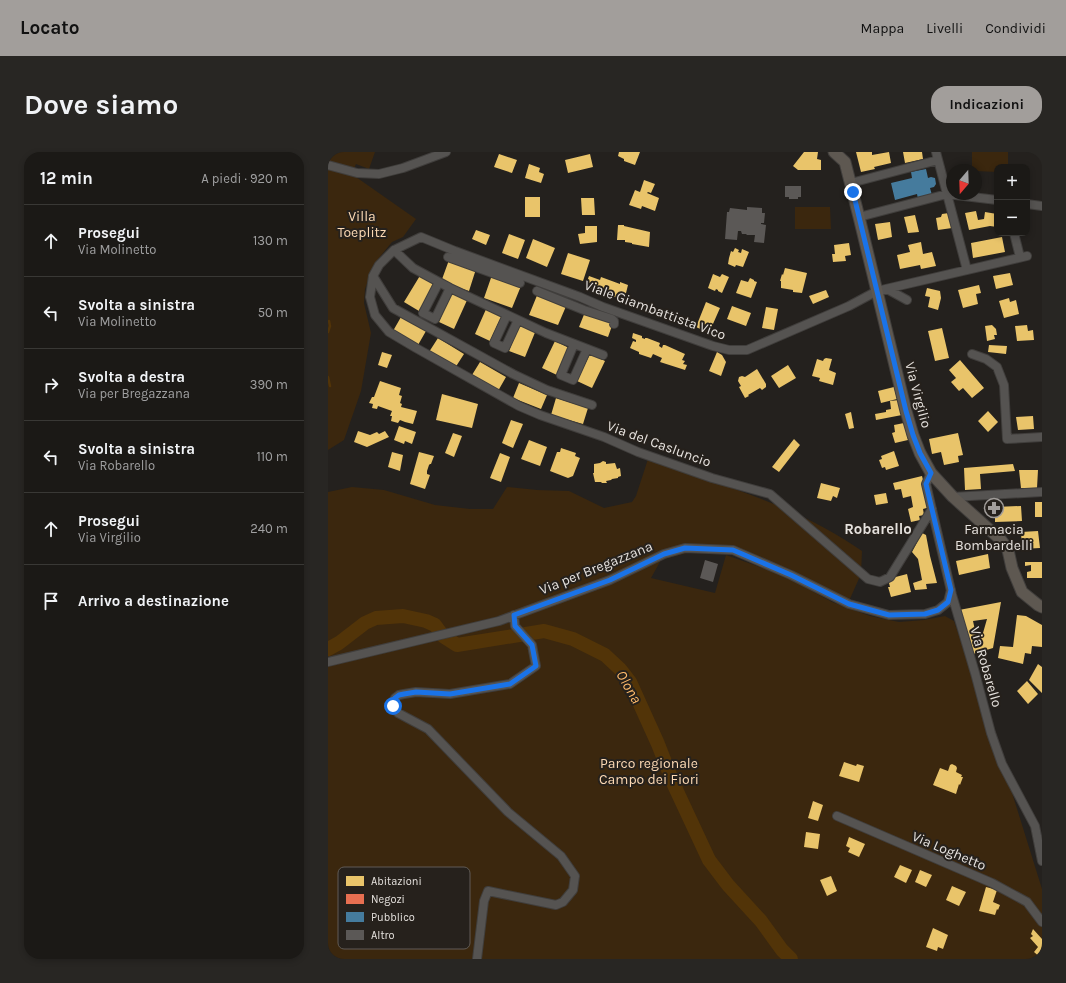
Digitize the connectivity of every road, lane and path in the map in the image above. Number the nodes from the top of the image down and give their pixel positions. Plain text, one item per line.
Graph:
1 (446, 152) edge
2 (834, 152) edge
3 (938, 156) edge
4 (845, 157) edge
5 (328, 165) edge
6 (851, 183) junction
7 (946, 190) edge
8 (946, 194) edge
9 (982, 198) edge
10 (949, 200) edge
11 (994, 200) edge
12 (1030, 204) edge
13 (1042, 206) edge
14 (859, 217) junction
15 (1015, 236) edge
16 (421, 237) joint
17 (394, 250) junction
18 (448, 257) dead end
19 (486, 270) junction
20 (967, 270) junction
21 (373, 276) junction
22 (439, 282) junction
23 (520, 283) dead end
24 (450, 288) junction
25 (882, 290) junction
26 (537, 291) dead end
27 (580, 297) junction
28 (430, 298) junction
29 (907, 300) dead end
30 (442, 304) junction
31 (576, 308) junction
32 (507, 315) junction
33 (518, 320) junction
34 (614, 324) dead end
35 (501, 329) junction
36 (511, 334) junction
37 (574, 344) junction
38 (587, 349) junction
39 (972, 354) dead end
40 (603, 355) dead end
41 (568, 360) junction
42 (580, 365) junction
43 (592, 405) dead end
44 (1042, 437) edge
45 (931, 473) junction
46 (1042, 492) edge
47 (953, 497) junction
48 (932, 509) junction
49 (951, 590) junction
50 (1042, 607) edge
51 (514, 615) junction
52 (328, 662) edge
53 (837, 816) dead end
54 (1042, 861) edge
55 (1042, 922) edge
56 (477, 959) edge

1 - 5 street
2 - 4 main road, Via Virgilio
3 - 6 street
3 - 7 street
4 - 6 main road, Via Virgilio
6 - 14 main road, Via Virgilio
8 - 14 street
9 - 11 street
10 - 20 street
12 - 13 street
14 - 25 main road, Via Virgilio
15 - 20 street, Viale Giambattista Vico
16 - 17 street, Via del Casluncio
16 - 19 street, Viale Giambattista Vico
17 - 21 street, Via del Casluncio
17 - 22 street
18 - 19 street
19 - 23 street
19 - 27 street, Viale Giambattista Vico
20 - 25 street, Viale Giambattista Vico
21 - 43 street
21 - 48 street, Via del Casluncio
22 - 24 street
22 - 28 street
24 - 30 street
24 - 32 street
25 - 27 street, Viale Giambattista Vico
25 - 29 street
25 - 45 main road, Via Virgilio
26 - 31 street
27 - 31 street
28 - 30 street
28 - 30 street
31 - 34 street
32 - 33 street
32 - 35 street
33 - 36 street
33 - 37 street
35 - 36 street
35 - 36 street
37 - 38 street
37 - 41 street
38 - 40 street
38 - 42 street
39 - 44 street
41 - 42 street
41 - 42 street
45 - 47 main road, Via Virgilio
45 - 48 street, Via Robarello
46 - 47 street
47 - 50 main road, Via Virgilio
48 - 49 street, Via Robarello
49 - 51 street, Via per Bregazzana
49 - 54 street, Via Robarello
51 - 52 street, Via per Bregazzana
51 - 56 street
53 - 55 street, Via Loghetto

